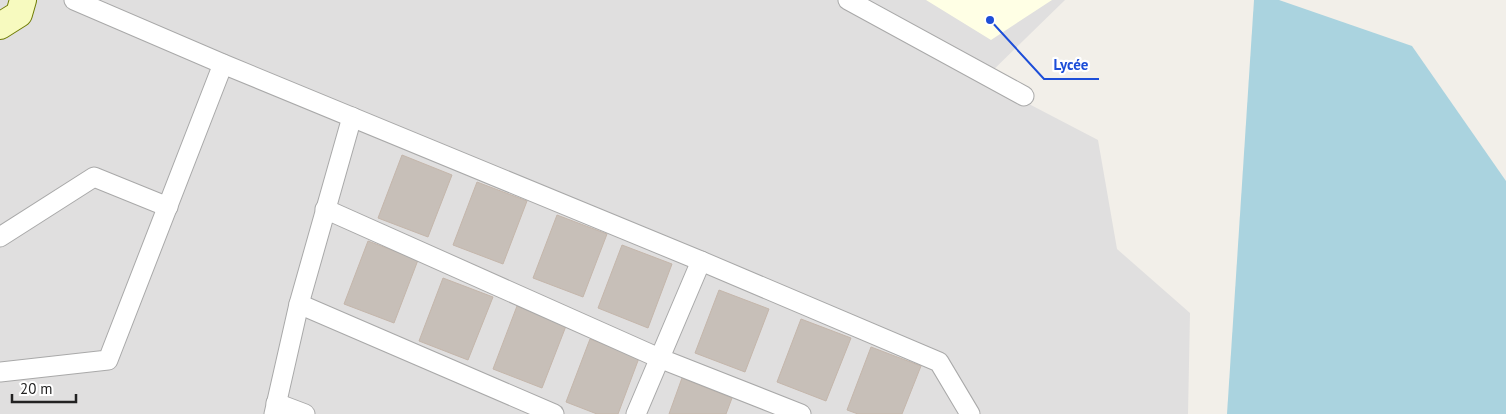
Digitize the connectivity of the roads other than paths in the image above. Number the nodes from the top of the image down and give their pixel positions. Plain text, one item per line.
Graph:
1 (23, 0) edge
2 (74, 0) edge
3 (848, 0) edge
4 (0, 26) edge
5 (223, 64) junction
6 (1024, 96) dead end
7 (352, 117) junction
8 (168, 207) junction
9 (325, 209) junction
10 (0, 237) edge
11 (701, 260) junction
12 (299, 304) junction
13 (658, 358) junction
14 (0, 372) edge
15 (275, 408) edge
16 (304, 414) edge
17 (554, 414) edge
18 (636, 414) edge
19 (802, 414) edge
20 (970, 414) edge

1 - 4 main road
2 - 5 street
3 - 6 street
5 - 7 street
5 - 8 street
7 - 9 street
7 - 11 street
8 - 10 street
8 - 14 street
9 - 12 street
9 - 13 street
11 - 13 street
11 - 20 street
12 - 15 street
12 - 17 street
13 - 18 street
13 - 19 street
15 - 16 street

